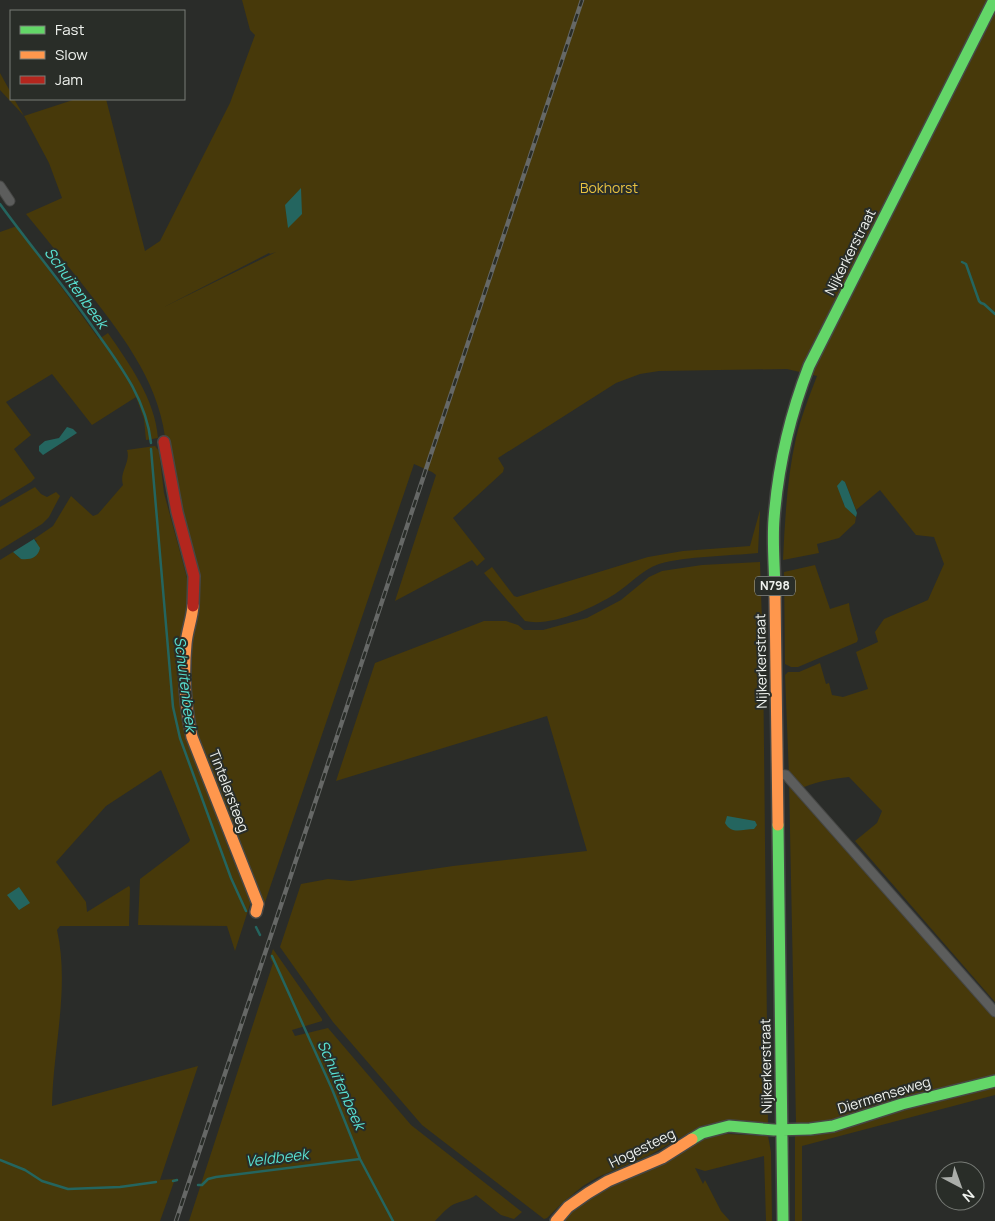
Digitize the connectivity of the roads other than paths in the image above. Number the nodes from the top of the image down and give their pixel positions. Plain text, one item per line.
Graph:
1 (994, 0) edge
2 (0, 186) edge
3 (10, 201) dead end
4 (164, 442) dead end
5 (778, 774) junction
6 (256, 912) dead end
7 (995, 1012) edge
8 (995, 1080) edge
9 (782, 1130) junction
10 (556, 1221) edge
11 (783, 1221) edge

1 - 5 main road, Nijkerkerstraat / N798
2 - 3 street
4 - 6 main road, Tintelersteeg
5 - 7 street
5 - 9 main road, Nijkerkerstraat / N798
8 - 9 main road, Diermenseweg
9 - 10 main road, Hogesteeg
9 - 11 main road, Nijkerkerstraat / N798

